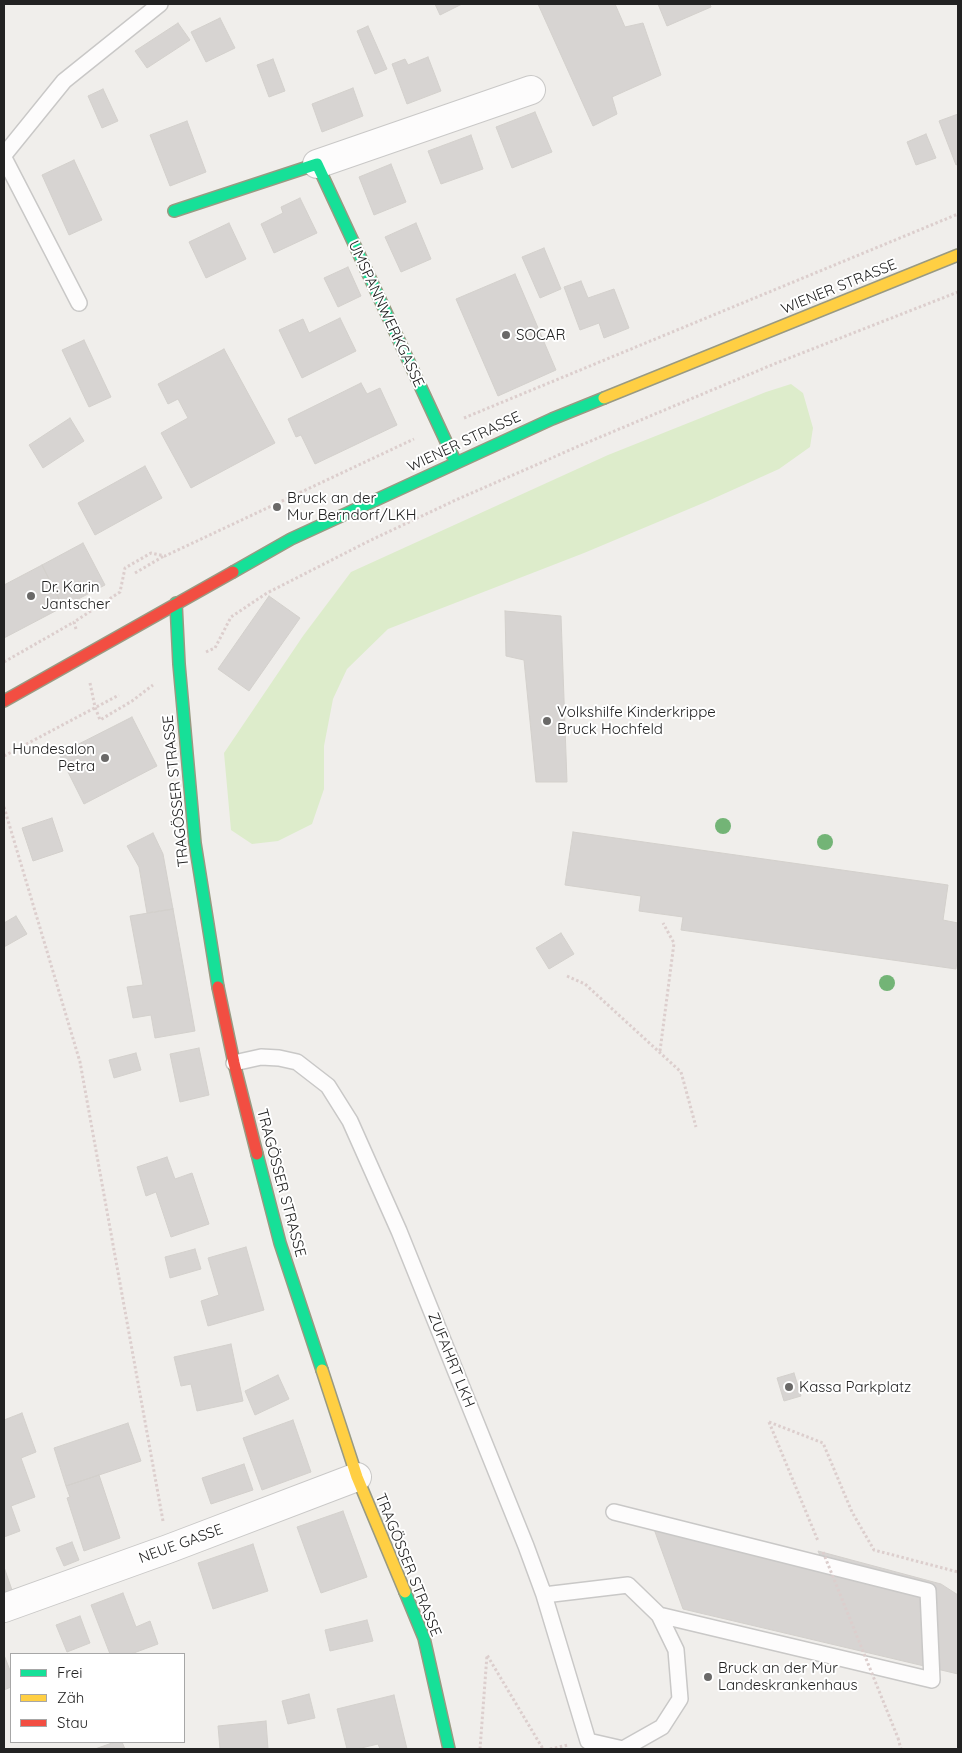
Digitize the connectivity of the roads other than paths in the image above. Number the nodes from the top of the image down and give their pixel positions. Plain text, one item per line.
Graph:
1 (160, 4) edge
2 (531, 90) dead end
3 (4, 157) edge
4 (317, 164) junction
5 (174, 211) dead end
6 (958, 255) edge
7 (79, 303) dead end
8 (456, 463) junction
9 (176, 603) junction
10 (4, 701) edge
11 (234, 1063) junction
12 (357, 1478) junction
13 (614, 1512) dead end
14 (544, 1595) junction
15 (4, 1608) edge
16 (659, 1615) junction
17 (449, 1749) edge
18 (623, 1749) edge

1 - 3 lane
2 - 4 street
3 - 7 lane
4 - 5 main road
4 - 8 main road, UMSPANNWERKGASSE
6 - 8 main road, WIENER STRASSE
8 - 9 main road, WIENER STRASSE
9 - 10 main road, WIENER STRASSE
9 - 11 main road, TRAGÖSSER STRASSE
11 - 12 main road, TRAGÖSSER STRASSE
11 - 14 lane, ZUFAHRT LKH
12 - 15 street, NEUE GASSE
12 - 17 main road, TRAGÖSSER STRASSE
13 - 16 lane
14 - 16 lane
14 - 18 lane, ZUFAHRT LKH
16 - 18 lane

